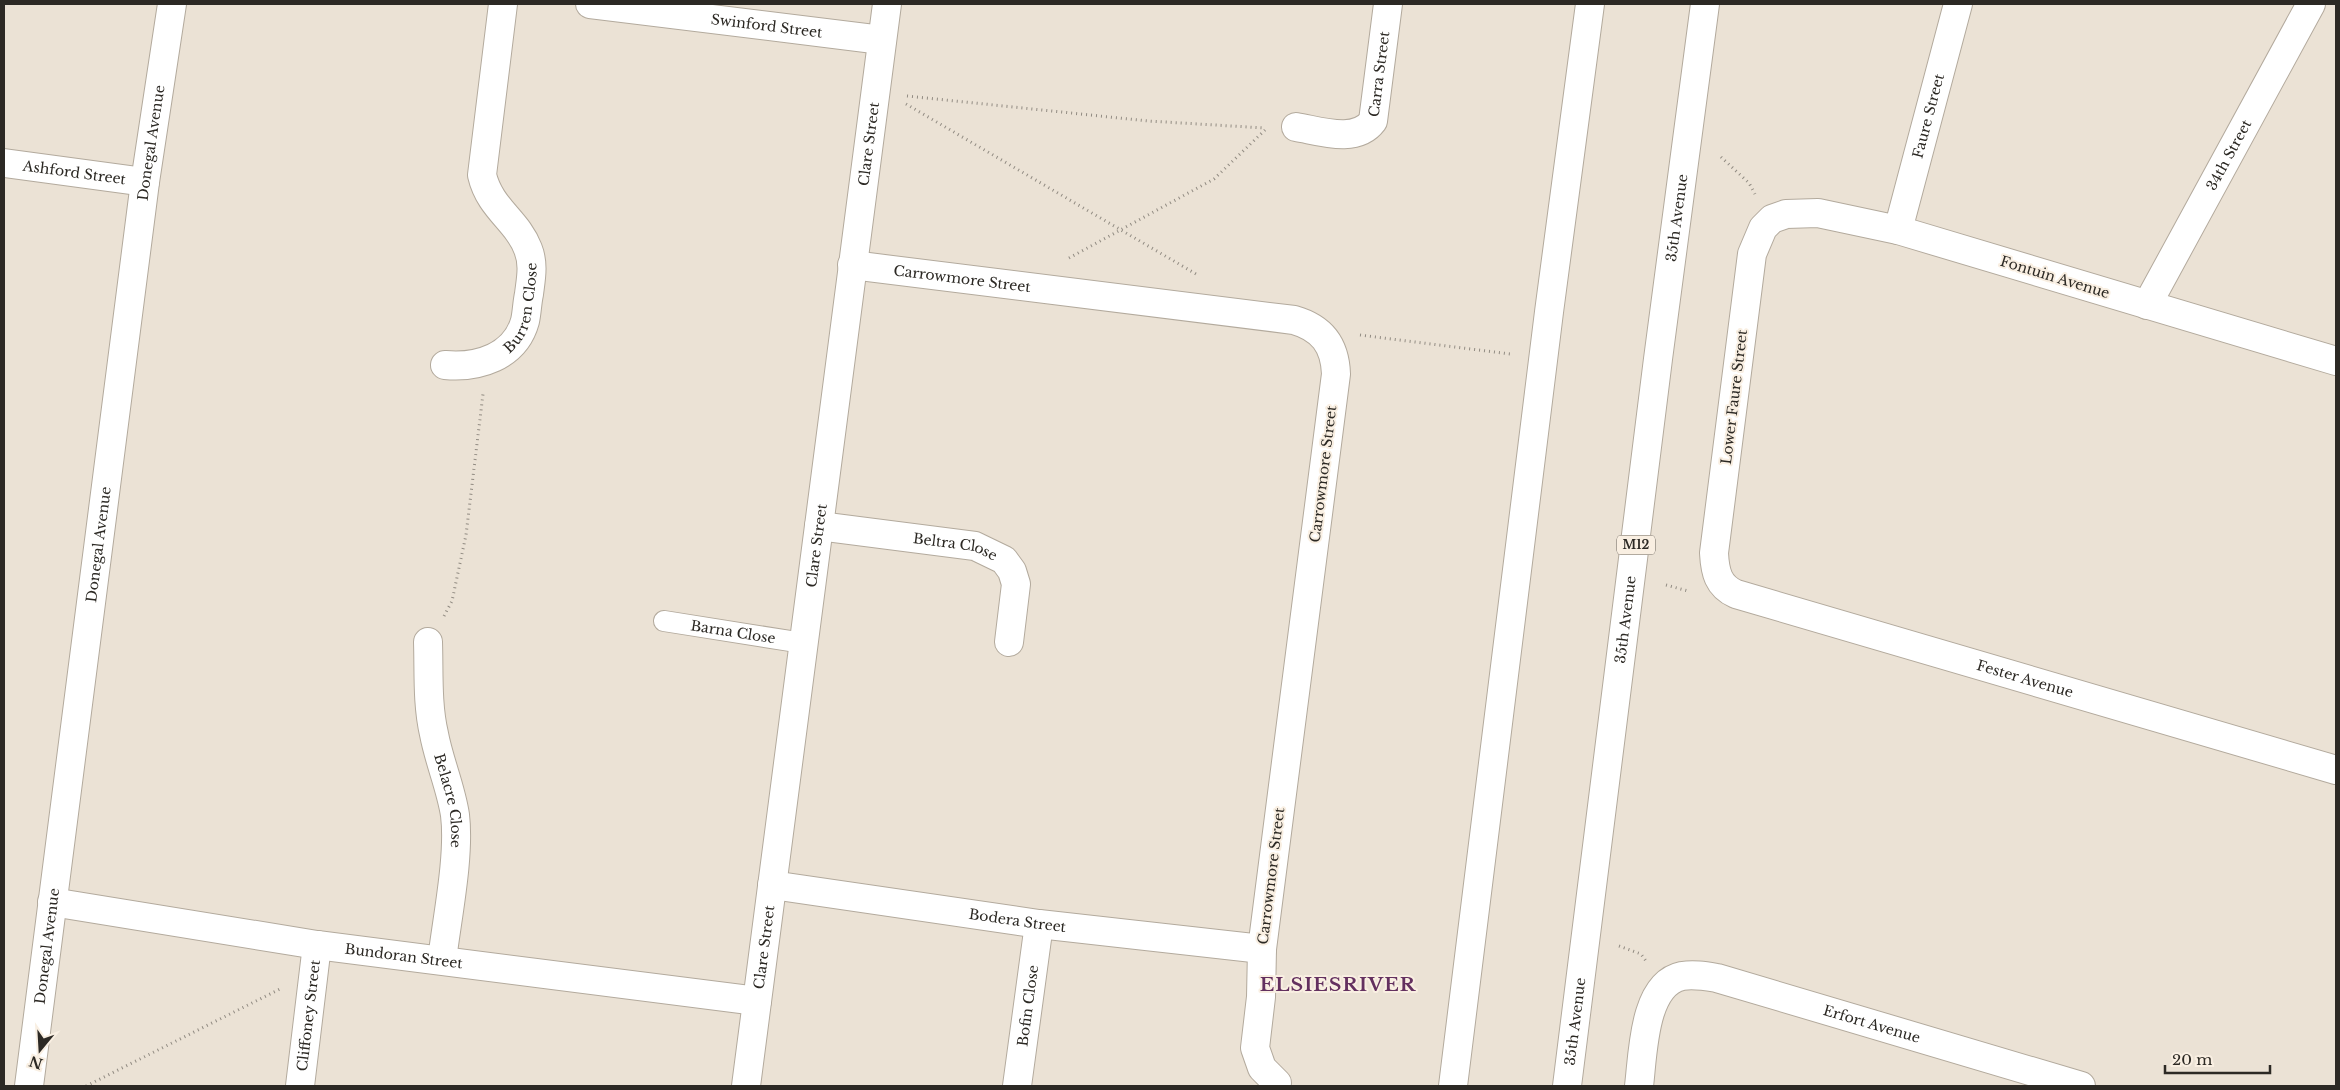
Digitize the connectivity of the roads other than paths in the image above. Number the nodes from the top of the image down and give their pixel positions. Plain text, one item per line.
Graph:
1 (172, 4) edge
2 (503, 4) edge
3 (590, 4) edge
4 (887, 4) edge
5 (1388, 4) edge
6 (1590, 4) edge
7 (1705, 4) edge
8 (1958, 4) edge
9 (2311, 4) edge
10 (882, 40) junction
11 (1296, 127) dead end
12 (4, 163) edge
13 (145, 182) junction
14 (1772, 219) joint
15 (1898, 230) junction
16 (852, 265) junction
17 (2147, 304) junction
18 (2336, 361) edge
19 (445, 365) dead end
20 (818, 526) junction
21 (1719, 580) joint
22 (664, 621) dead end
23 (428, 642) road end
24 (1009, 642) dead end
25 (803, 643) junction
26 (2336, 770) edge
27 (772, 885) junction
28 (52, 902) junction
29 (1039, 924) junction
30 (317, 946) junction
31 (1262, 949) junction
32 (442, 960) junction
33 (757, 1001) junction
34 (1277, 1083) dead end
35 (29, 1086) edge
36 (300, 1086) edge
37 (746, 1086) edge
38 (1017, 1086) edge
39 (1453, 1086) edge
40 (1567, 1086) edge
41 (1639, 1086) edge
42 (2081, 1086) edge

1 - 13 street, Donegal Avenue
2 - 19 street, Burren Close
3 - 10 street, Swinford Street
4 - 10 street, Clare Street
5 - 11 street, Carra Street
6 - 39 street
7 - 40 street, 35th Avenue / M12
8 - 15 street, Faure Street
9 - 17 street, 34th Street
10 - 16 street, Clare Street
12 - 13 street, Ashford Street
13 - 28 street, Donegal Avenue
14 - 15 street, Fontuin Avenue
14 - 21 street, Lower Faure Street
15 - 17 street, Fontuin Avenue
16 - 20 street, Clare Street
16 - 31 street, Carrowmore Street
17 - 18 street, Fontuin Avenue
20 - 24 street, Beltra Close
20 - 25 street, Clare Street
21 - 26 street, Fester Avenue
22 - 25 lane, Barna Close
23 - 32 street, Belacre Close
25 - 27 street, Clare Street
27 - 29 street, Bodera Street
27 - 33 street, Clare Street
28 - 30 street, Bundoran Street
28 - 35 street, Donegal Avenue
29 - 31 street, Bodera Street
29 - 38 street, Bofin Close
30 - 32 street, Bundoran Street
30 - 36 street, Cliffoney Street
31 - 34 street, Carrowmore Street
32 - 33 street, Bundoran Street
33 - 37 street, Clare Street
41 - 42 street, Erfort Avenue

